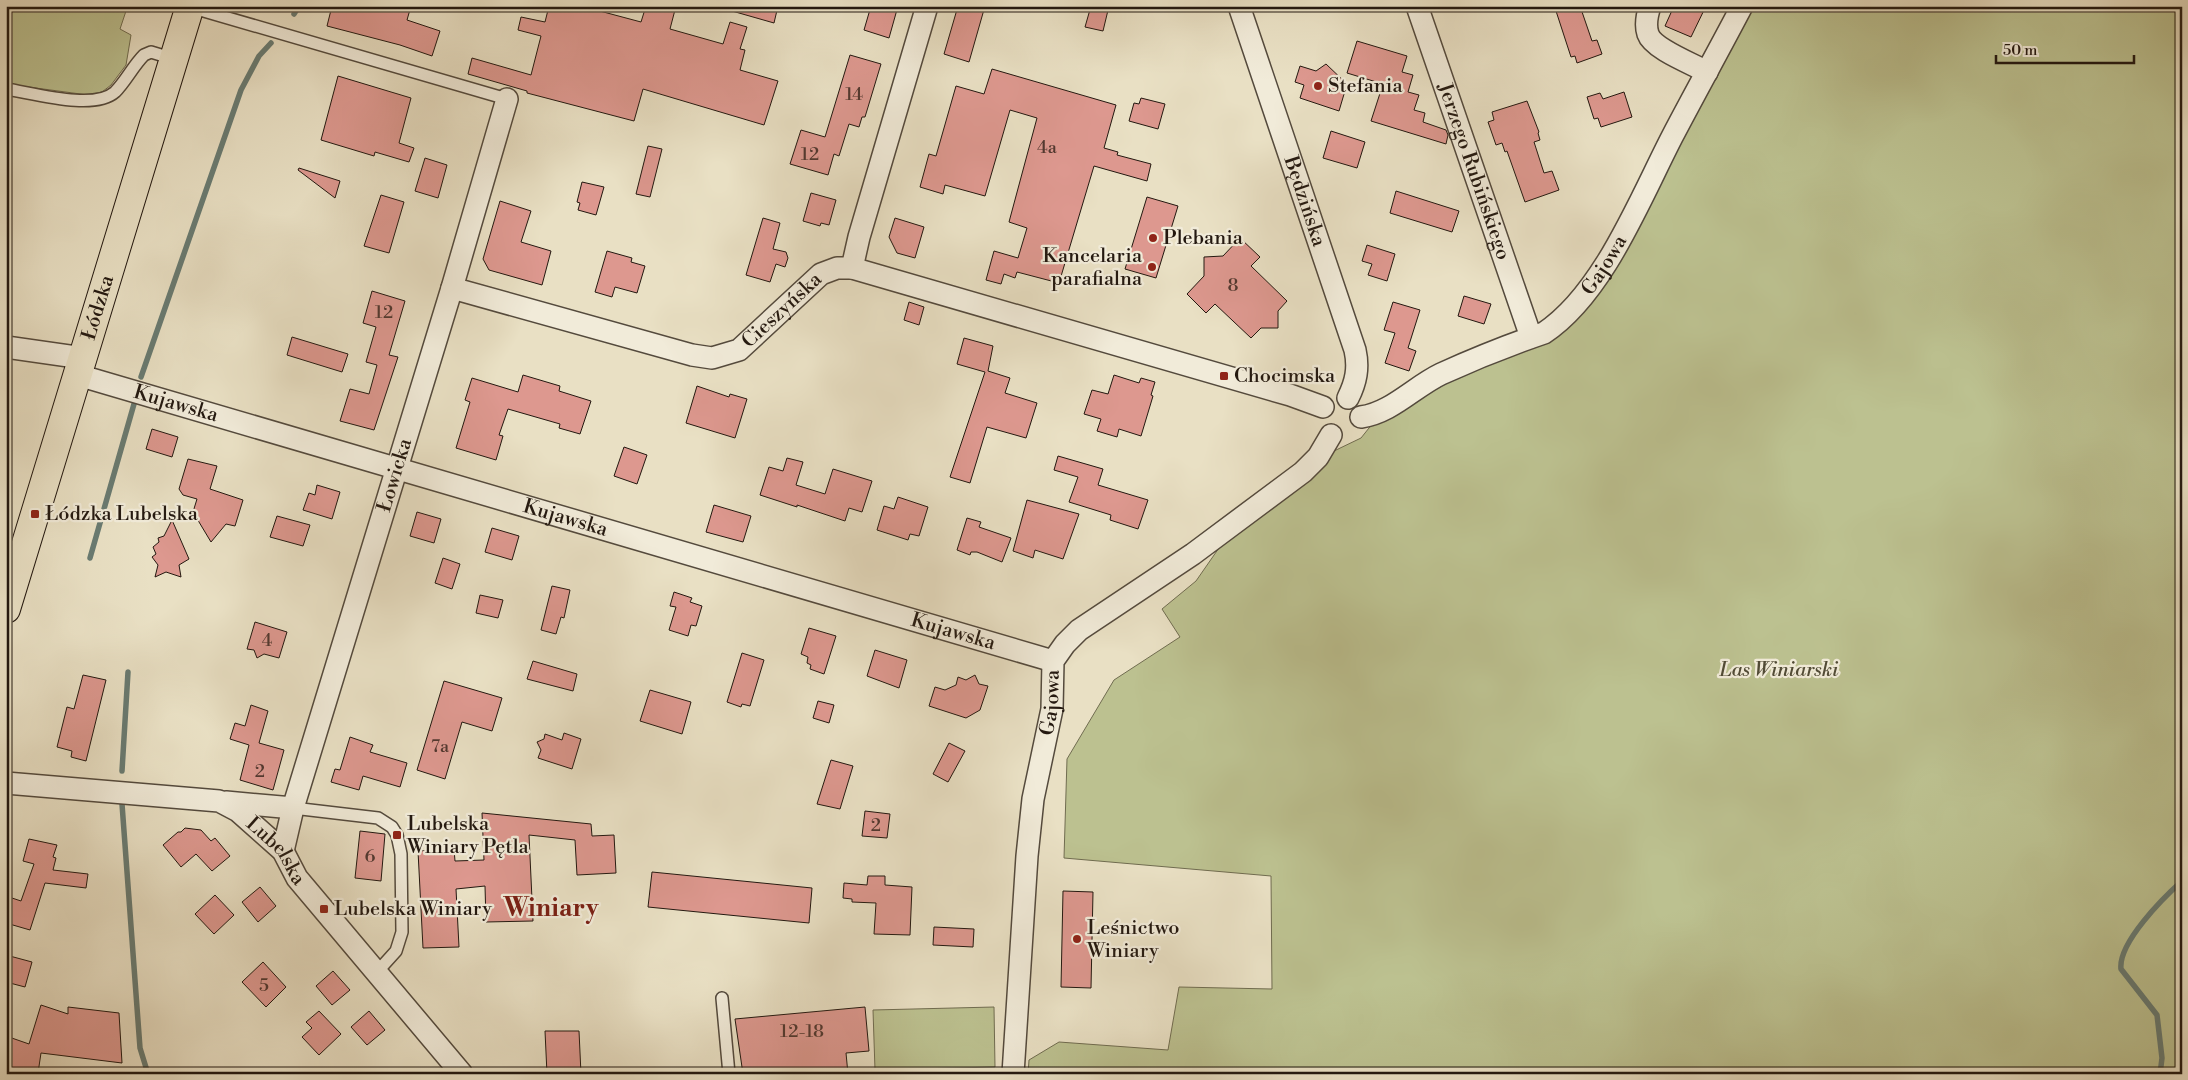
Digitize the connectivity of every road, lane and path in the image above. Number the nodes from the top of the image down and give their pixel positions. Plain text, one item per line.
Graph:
1 (927, 6) edge
2 (1239, 6) edge
3 (1418, 6) edge
4 (1650, 6) edge
5 (1742, 6) edge
6 (190, 7) edge
7 (174, 59) junction
8 (1707, 72) junction
9 (6, 89) edge
10 (507, 99) joint
11 (852, 268) junction
12 (452, 288) junction
13 (1530, 337) junction
14 (6, 348) edge
15 (80, 367) junction
16 (1348, 398) junction
17 (1323, 407) junction
18 (1361, 417) junction
19 (1331, 435) junction
20 (398, 469) junction
21 (6, 609) edge
22 (1053, 661) junction
23 (6, 783) edge
24 (219, 801) junction
25 (293, 808) junction
26 (284, 851) junction
27 (377, 972) junction
28 (722, 998) dead end
29 (462, 1074) edge
30 (728, 1074) edge
31 (1013, 1074) edge

1 - 11 street
2 - 16 street, Będzińska
3 - 13 street, Jerzego Rubińskiego
4 - 8 street
5 - 8 street, Gajowa
6 - 7 main road, Łódzka
6 - 10 lane
7 - 9 lane
7 - 15 main road, Łódzka
8 - 13 street, Gajowa
10 - 12 street, Łowicka
11 - 12 street, Cieszyńska
11 - 17 street
12 - 20 street, Łowicka
13 - 18 street, Gajowa
14 - 15 street, Kujawska
15 - 20 street, Kujawska
15 - 21 main road, Łódzka
16 - 17 street
16 - 18 street
17 - 19 street
18 - 19 street
19 - 22 street, Gajowa
20 - 22 street, Kujawska
20 - 25 street, Łowicka
22 - 31 street, Gajowa
23 - 24 street, Lubelska
24 - 25 street
24 - 26 street, Lubelska
25 - 26 street, Łowicka
25 - 27 lane
26 - 27 street, Lubelska
27 - 29 street, Lubelska
28 - 30 lane

